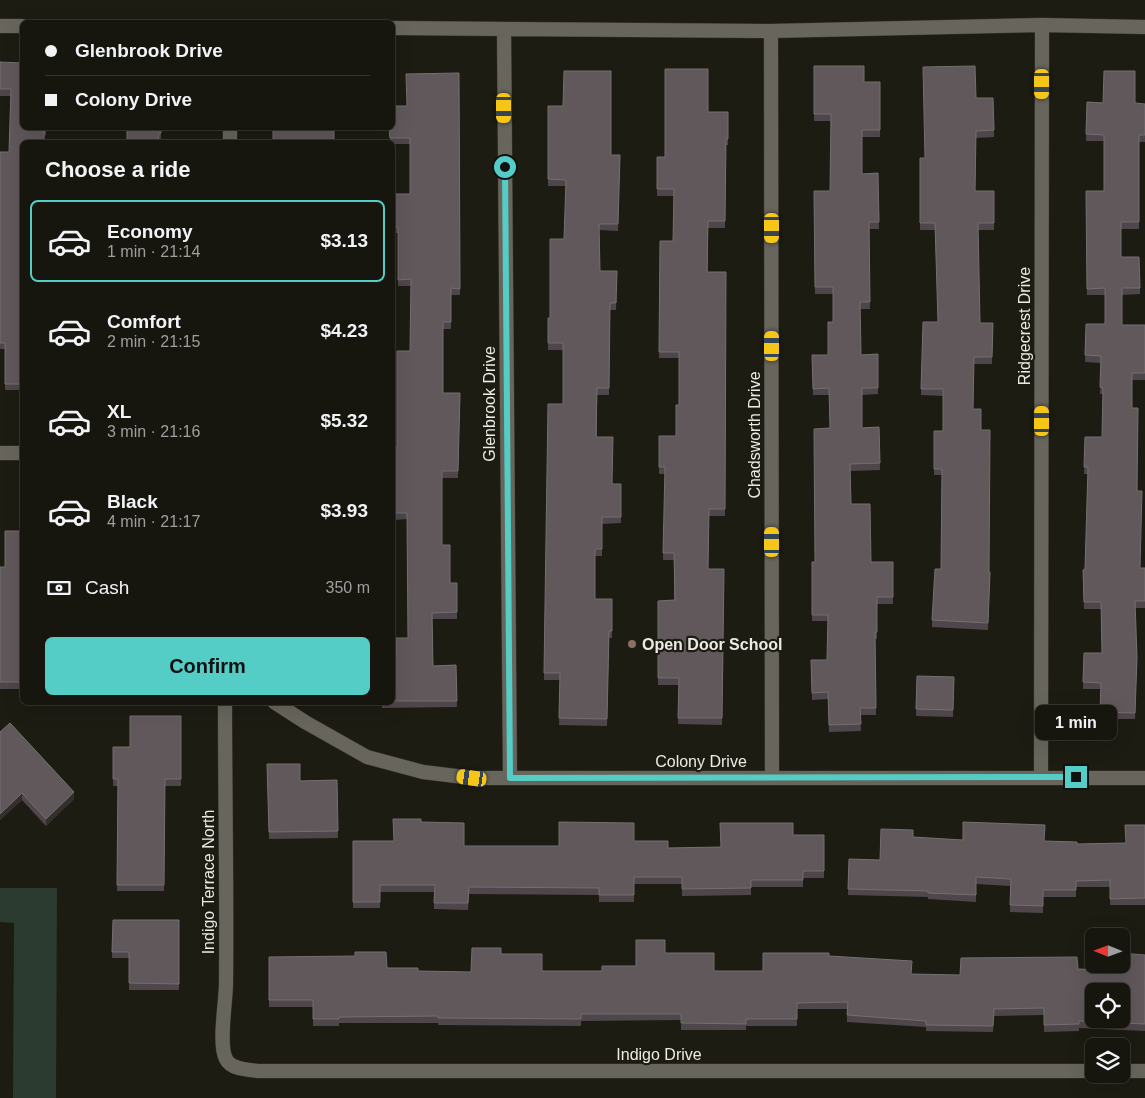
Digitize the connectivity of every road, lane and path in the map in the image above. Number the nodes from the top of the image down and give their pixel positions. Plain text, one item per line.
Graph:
1 (1042, 25) junction
2 (0, 26) edge
3 (20, 26) edge
4 (1145, 27) edge
5 (395, 28) edge
6 (504, 29) junction
7 (772, 31) junction
8 (0, 453) edge
9 (20, 453) edge
10 (224, 705) edge
11 (278, 705) edge
12 (1042, 777) junction
13 (510, 778) junction
14 (772, 778) junction
15 (1145, 778) edge
16 (226, 1061) joint
17 (1085, 1071) edge
18 (1130, 1071) edge
19 (1145, 1071) edge

1 - 4 street
1 - 7 street
1 - 12 street, Ridgecrest Drive
2 - 3 street
5 - 6 street
6 - 7 street
6 - 13 street, Glenbrook Drive
7 - 14 street, Chadsworth Drive
8 - 9 street
10 - 16 street, Indigo Terrace North
11 - 13 street, Colony Drive
12 - 14 street, Colony Drive
12 - 15 street, Colony Drive
13 - 14 street, Colony Drive
16 - 17 street, Indigo Drive
18 - 19 street

